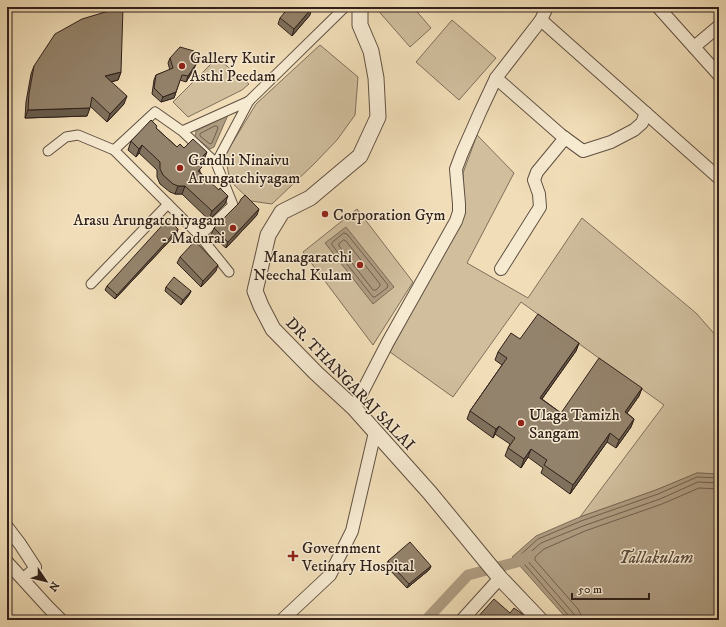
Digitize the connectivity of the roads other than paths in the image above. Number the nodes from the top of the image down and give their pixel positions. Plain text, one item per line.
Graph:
1 (345, 7) edge
2 (360, 7) edge
3 (547, 7) edge
4 (658, 7) edge
5 (541, 20) junction
6 (719, 26) edge
7 (694, 47) junction
8 (719, 75) edge
9 (496, 78) junction
10 (249, 101) junction
11 (646, 114) junction
12 (182, 131) junction
13 (565, 138) junction
14 (114, 150) junction
15 (48, 151) dead end
16 (216, 163) junction
17 (719, 178) edge
18 (168, 204) junction
19 (200, 236) junction
20 (501, 269) dead end
21 (229, 272) dead end
22 (91, 284) dead end
23 (354, 408) junction
24 (375, 432) junction
25 (7, 527) edge
26 (7, 562) edge
27 (500, 578) junction
28 (24, 579) junction
29 (61, 620) edge
30 (282, 620) edge
31 (462, 620) edge
32 (540, 620) edge

1 - 10 street
2 - 23 street, DR. THANGARAJ SALAI
3 - 5 street
4 - 7 street
5 - 9 street
5 - 11 street
6 - 7 street
7 - 8 street
9 - 13 street
9 - 23 street
10 - 12 street
10 - 16 street
11 - 13 street
11 - 17 street
12 - 14 street
12 - 16 street
13 - 20 street
14 - 15 street
14 - 18 street
16 - 19 street
18 - 19 street
18 - 22 street
19 - 21 street
23 - 24 street, DR. THANGARAJ SALAI
24 - 27 street, DR. THANGARAJ SALAI
24 - 30 street
25 - 28 street
26 - 28 street
27 - 31 street
27 - 32 street, DR. THANGARAJ SALAI
28 - 29 street

